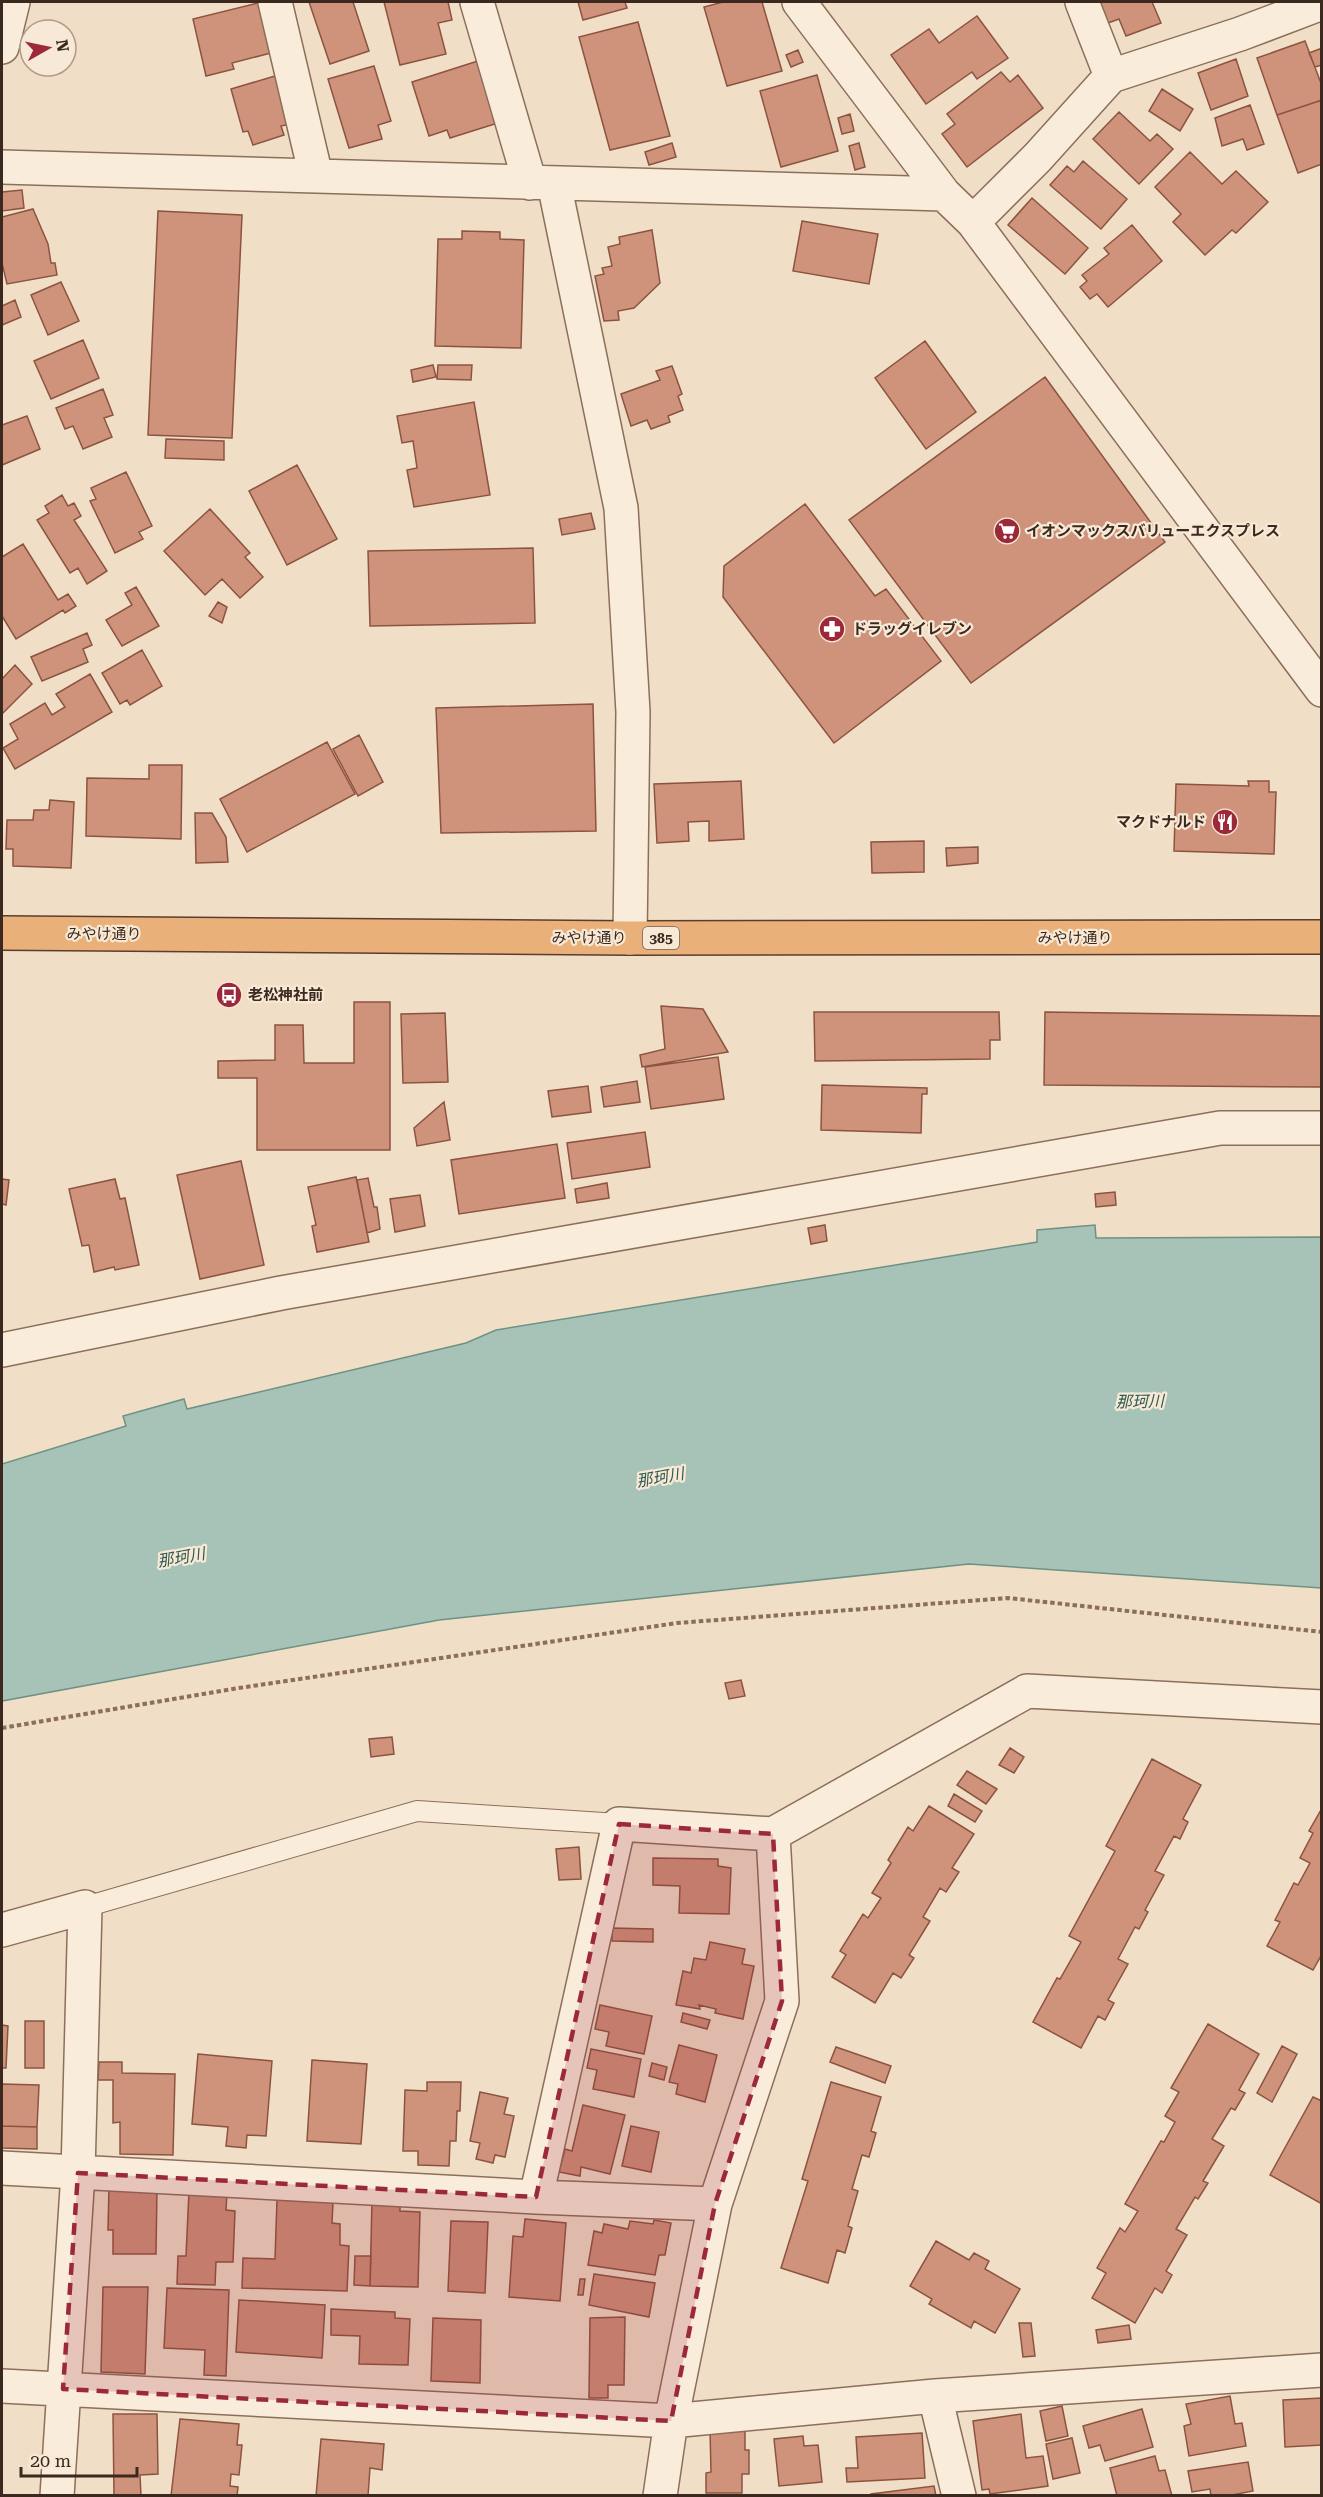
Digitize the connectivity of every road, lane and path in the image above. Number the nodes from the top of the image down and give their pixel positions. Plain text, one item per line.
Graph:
1 (13, 2) edge
2 (275, 2) edge
3 (477, 2) edge
4 (799, 2) edge
5 (1082, 2) edge
6 (1322, 3) edge
7 (2, 47) edge
8 (1111, 76) junction
9 (2, 167) edge
10 (316, 176) junction
11 (542, 183) junction
12 (944, 194) junction
13 (973, 222) junction
14 (1322, 690) edge
15 (2, 933) edge
16 (1322, 937) edge
17 (630, 938) junction
18 (1322, 1128) edge
19 (2, 1350) edge
20 (1322, 1632) edge
21 (1322, 1707) edge
22 (2, 1728) edge
23 (619, 1824) junction
24 (773, 1834) junction
25 (85, 1907) junction
26 (2, 1930) edge
27 (2, 2168) edge
28 (78, 2172) junction
29 (536, 2198) junction
30 (715, 2204) junction
31 (1322, 2370) edge
32 (2, 2386) edge
33 (63, 2389) junction
34 (935, 2396) junction
35 (671, 2421) junction
36 (57, 2496) edge
37 (660, 2496) edge
38 (959, 2496) edge

1 - 7 street
2 - 10 street
3 - 11 street
4 - 12 street
5 - 8 street
6 - 8 street
8 - 13 street
9 - 10 street
10 - 11 street
11 - 12 street
11 - 17 street
12 - 13 street
13 - 14 street
15 - 17 highway, みやけ通り / 385
16 - 17 highway, みやけ通り / 385
18 - 19 street
20 - 22 path
21 - 24 street
23 - 24 street
23 - 25 lane
23 - 29 street
24 - 30 street
25 - 26 street
25 - 28 street
27 - 28 street
28 - 29 street
28 - 33 street
29 - 30 street
30 - 35 street
31 - 34 street
32 - 33 street
33 - 35 street
33 - 36 street
34 - 35 street
34 - 38 street
35 - 37 street

